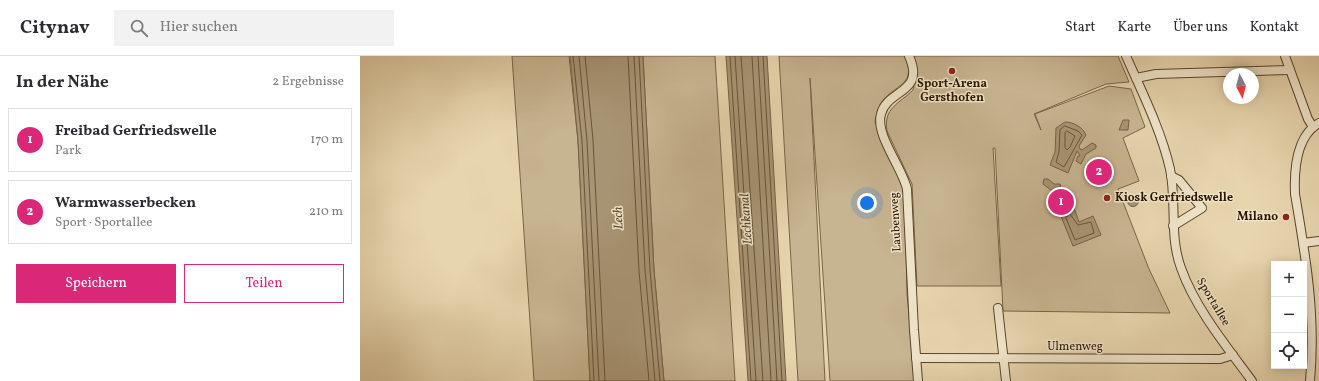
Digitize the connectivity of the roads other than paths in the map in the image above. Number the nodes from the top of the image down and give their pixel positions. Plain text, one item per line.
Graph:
1 (909, 56) edge
2 (1126, 56) edge
3 (1285, 56) edge
4 (1290, 70) junction
5 (1136, 78) junction
6 (1316, 125) edge
7 (1171, 176) junction
8 (1173, 226) junction
9 (1319, 241) edge
10 (1303, 243) junction
11 (1315, 301) edge
12 (998, 308) dead end
13 (1233, 355) junction
14 (916, 358) junction
15 (1003, 358) junction
16 (1315, 361) edge
17 (918, 381) edge
18 (1006, 381) edge
19 (1252, 381) edge
20 (1310, 381) edge

1 - 14 street, Laubenweg
2 - 5 street, Sportallee
3 - 4 street
4 - 5 street
4 - 6 street
5 - 7 street, Sportallee
6 - 10 street
7 - 8 street, Sportallee
7 - 8 street
8 - 13 street, Sportallee
9 - 10 street
10 - 11 street
11 - 16 street
12 - 15 street
13 - 15 street, Ulmenweg
13 - 19 street, Sportallee
14 - 15 street, Ulmenweg
14 - 17 street, Laubenweg
15 - 18 street
16 - 20 street

